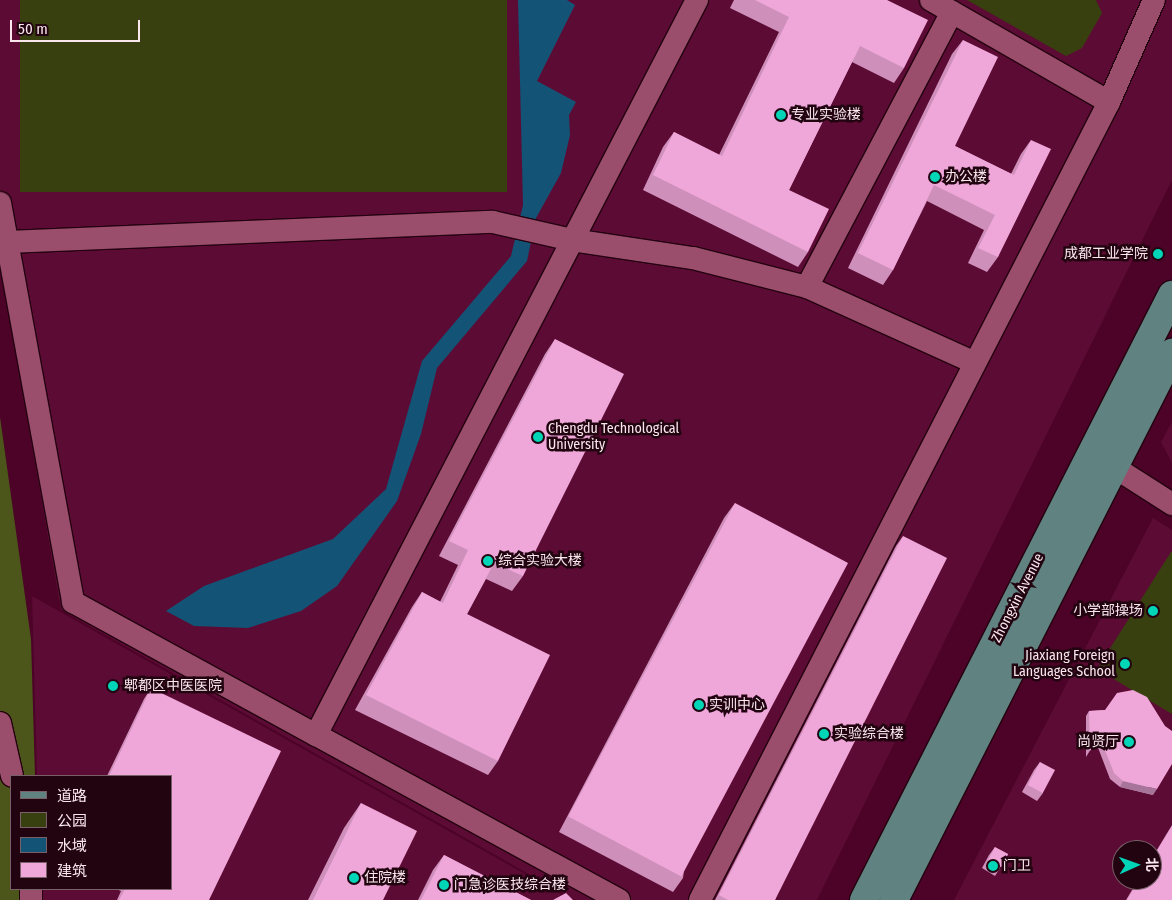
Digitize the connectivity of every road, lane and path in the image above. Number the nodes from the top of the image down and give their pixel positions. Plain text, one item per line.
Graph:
1 (697, 0) edge
2 (931, 0) edge
3 (1154, 0) edge
4 (952, 12) junction
5 (1109, 102) junction
6 (0, 203) edge
7 (572, 240) junction
8 (7, 242) junction
9 (807, 287) junction
10 (1172, 295) edge
11 (1172, 353) edge
12 (975, 363) junction
13 (1114, 468) junction
14 (1172, 504) edge
15 (0, 723) edge
16 (316, 735) junction
17 (12, 775) edge
18 (620, 900) edge
19 (700, 900) edge
20 (864, 900) edge
21 (894, 900) edge

1 - 7 street
2 - 4 street
3 - 5 street
4 - 5 street
4 - 9 street
5 - 12 street
6 - 8 street
7 - 8 street
7 - 9 street
7 - 16 street
8 - 16 street
9 - 12 street
10 - 20 main road, Zhongxin Avenue
11 - 13 main road, Zhongxin Avenue
12 - 19 street
13 - 14 street
13 - 21 main road, Zhongxin Avenue
15 - 17 street
16 - 18 street

